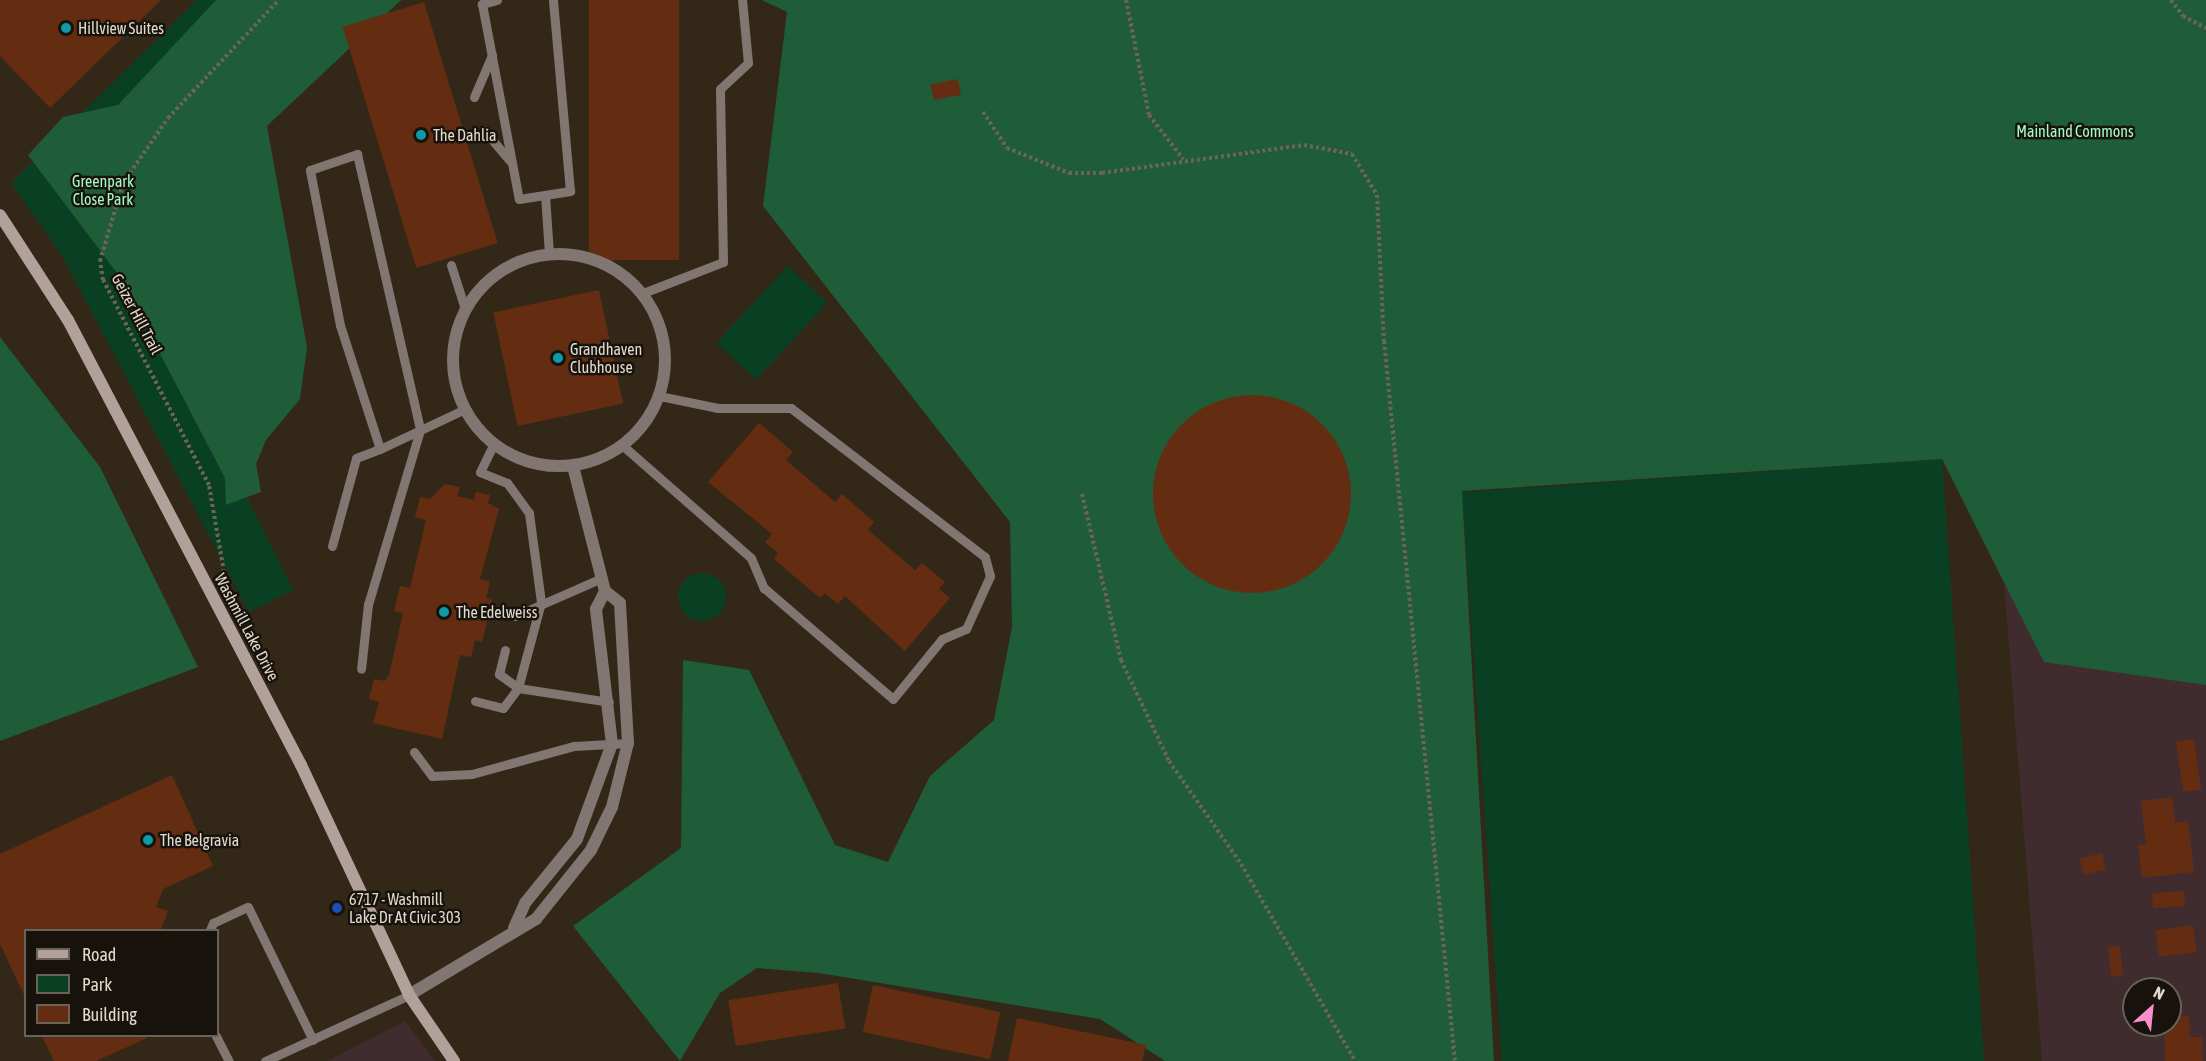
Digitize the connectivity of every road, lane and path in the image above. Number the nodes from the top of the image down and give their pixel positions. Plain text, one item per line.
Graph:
1 (279, 0) edge
2 (497, 0) edge
3 (553, 0) edge
4 (742, 0) edge
5 (1126, 0) edge
6 (2171, 0) edge
7 (2206, 28) edge
8 (492, 55) junction
9 (474, 98) dead end
10 (982, 112) dead end
11 (484, 130) dead end
12 (1184, 159) junction
13 (512, 163) junction
14 (545, 195) junction
15 (0, 215) edge
16 (549, 254) junction
17 (451, 265) dead end
18 (643, 293) junction
19 (465, 309) junction
20 (660, 396) junction
21 (465, 409) junction
22 (420, 430) junction
23 (494, 442) junction
24 (622, 445) junction
25 (380, 449) junction
26 (573, 466) junction
27 (1082, 494) dead end
28 (332, 546) dead end
29 (225, 578) dead end
30 (602, 578) junction
31 (605, 591) junction
32 (541, 602) junction
33 (515, 616) dead end
34 (505, 650) dead end
35 (361, 669) dead end
36 (518, 688) junction
37 (475, 701) dead end
38 (609, 702) junction
39 (628, 743) junction
40 (612, 744) junction
41 (414, 752) dead end
42 (514, 928) junction
43 (210, 929) edge
44 (409, 995) junction
45 (217, 1037) edge
46 (313, 1040) junction
47 (229, 1061) edge
48 (265, 1061) edge
49 (454, 1061) edge
50 (1355, 1061) edge
51 (1455, 1061) edge

1 - 29 path, Geizer Hill Trail
2 - 8 lane
3 - 14 lane
4 - 18 lane
5 - 12 path
6 - 7 path
8 - 9 lane
8 - 13 lane
10 - 12 path
11 - 13 lane
12 - 51 path
13 - 14 lane
14 - 16 lane
15 - 44 street, Washmill Lake Drive
16 - 18 street
16 - 19 street
17 - 19 lane
18 - 20 street
19 - 21 street
20 - 24 street
20 - 24 lane
21 - 22 lane
21 - 23 street
22 - 25 lane
22 - 25 lane
22 - 35 lane
23 - 26 street
23 - 32 lane
24 - 26 street
25 - 28 lane
26 - 30 street
27 - 50 path
30 - 31 street
30 - 32 lane
31 - 38 street
31 - 39 street
32 - 33 lane
32 - 36 lane
34 - 36 lane
36 - 37 lane
36 - 38 lane
38 - 40 street
39 - 40 lane
39 - 42 street
40 - 41 lane
40 - 42 street
42 - 44 street
43 - 46 lane
44 - 46 lane
44 - 49 street, Washmill Lake Drive
45 - 47 lane
46 - 48 lane

